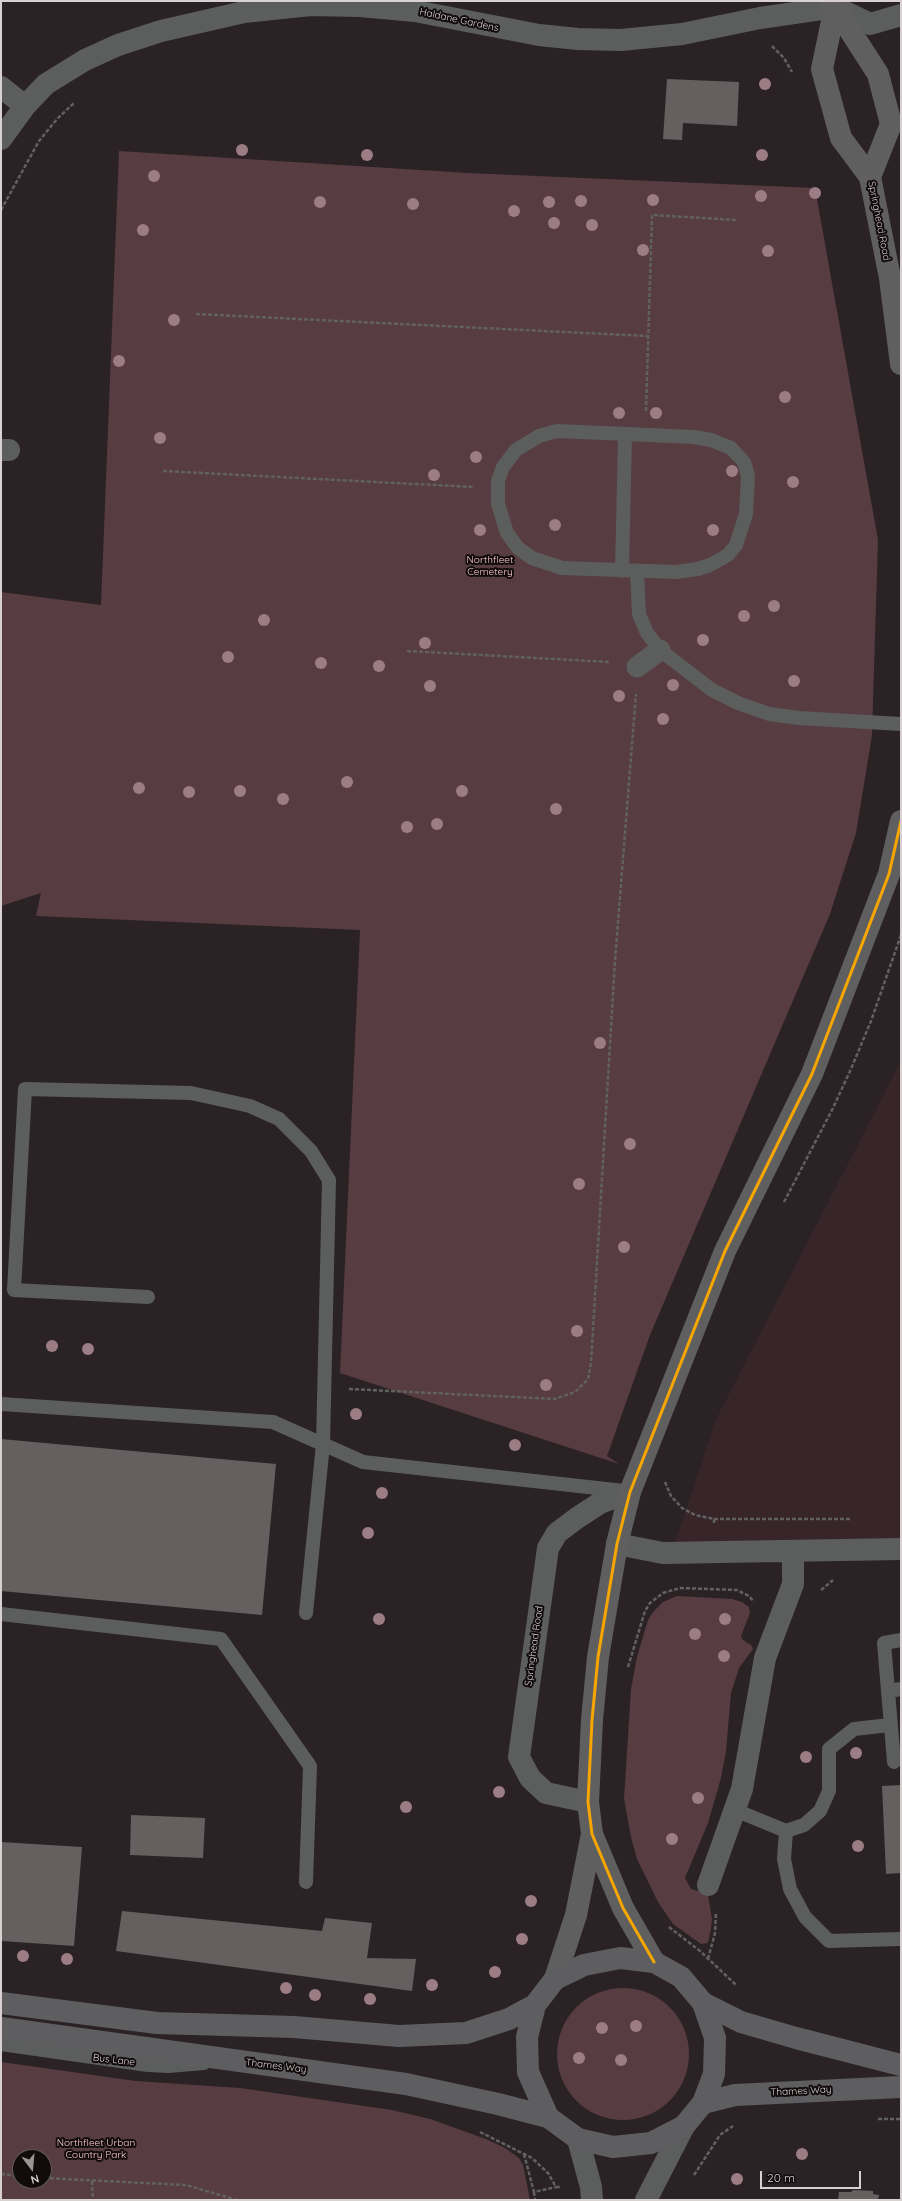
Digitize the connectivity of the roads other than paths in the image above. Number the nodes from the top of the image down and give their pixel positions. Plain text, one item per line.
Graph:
1 (835, 3) edge
2 (901, 15) edge
3 (1, 87) edge
4 (25, 106) junction
5 (1, 139) edge
6 (870, 177) junction
7 (901, 364) edge
8 (625, 435) junction
9 (622, 572) junction
10 (637, 572) junction
11 (660, 650) junction
12 (637, 667) road end
13 (901, 724) edge
14 (901, 821) edge
15 (148, 1297) dead end
16 (1, 1404) edge
17 (323, 1444) junction
18 (630, 1492) junction
19 (617, 1544) junction
20 (901, 1549) edge
21 (792, 1551) junction
22 (306, 1613) dead end
23 (1, 1614) edge
24 (901, 1640) edge
25 (894, 1690) edge
26 (890, 1725) junction
27 (894, 1762) dead end
28 (588, 1802) junction
29 (735, 1810) junction
30 (786, 1831) junction
31 (592, 1834) junction
32 (306, 1882) dead end
33 (708, 1885) road end
34 (901, 1939) edge
35 (654, 1962) junction
36 (555, 1979) junction
37 (1, 2003) edge
38 (703, 2003) junction
39 (535, 2005) junction
40 (1, 2028) edge
41 (1, 2044) edge
42 (228, 2060) junction
43 (901, 2065) edge
44 (901, 2087) edge
45 (703, 2103) junction
46 (548, 2118) junction
47 (684, 2126) junction
48 (578, 2139) junction
49 (592, 2200) edge
50 (646, 2200) edge

1 - 2 street
1 - 4 street, Haldane Gardens
1 - 6 main road
1 - 6 main road, Springhead Road
3 - 4 street
4 - 5 street, Haldane Gardens
6 - 7 main road, Springhead Road
8 - 9 lane
8 - 9 lane
8 - 10 lane
9 - 10 lane
10 - 11 lane
11 - 12 street
11 - 13 lane
14 - 18 main road
15 - 17 lane
16 - 17 lane
17 - 18 lane
17 - 22 lane
18 - 19 main road
18 - 28 street, Springhead Road
19 - 21 street
19 - 28 main road
20 - 21 street
21 - 29 street
23 - 32 lane
24 - 25 lane
25 - 26 lane
26 - 27 lane
26 - 30 lane
28 - 31 main road
29 - 30 lane
29 - 33 street
30 - 34 lane
31 - 35 main road
31 - 36 main road
35 - 36 main road
35 - 38 main road
36 - 39 main road
37 - 39 main road
38 - 43 main road
38 - 45 main road
39 - 46 main road
40 - 42 main road, Thames Way
41 - 42 lane, Bus Lane
42 - 46 main road, Thames Way
44 - 45 main road, Thames Way
45 - 47 main road
46 - 48 main road
47 - 48 main road
47 - 50 street
48 - 49 street

